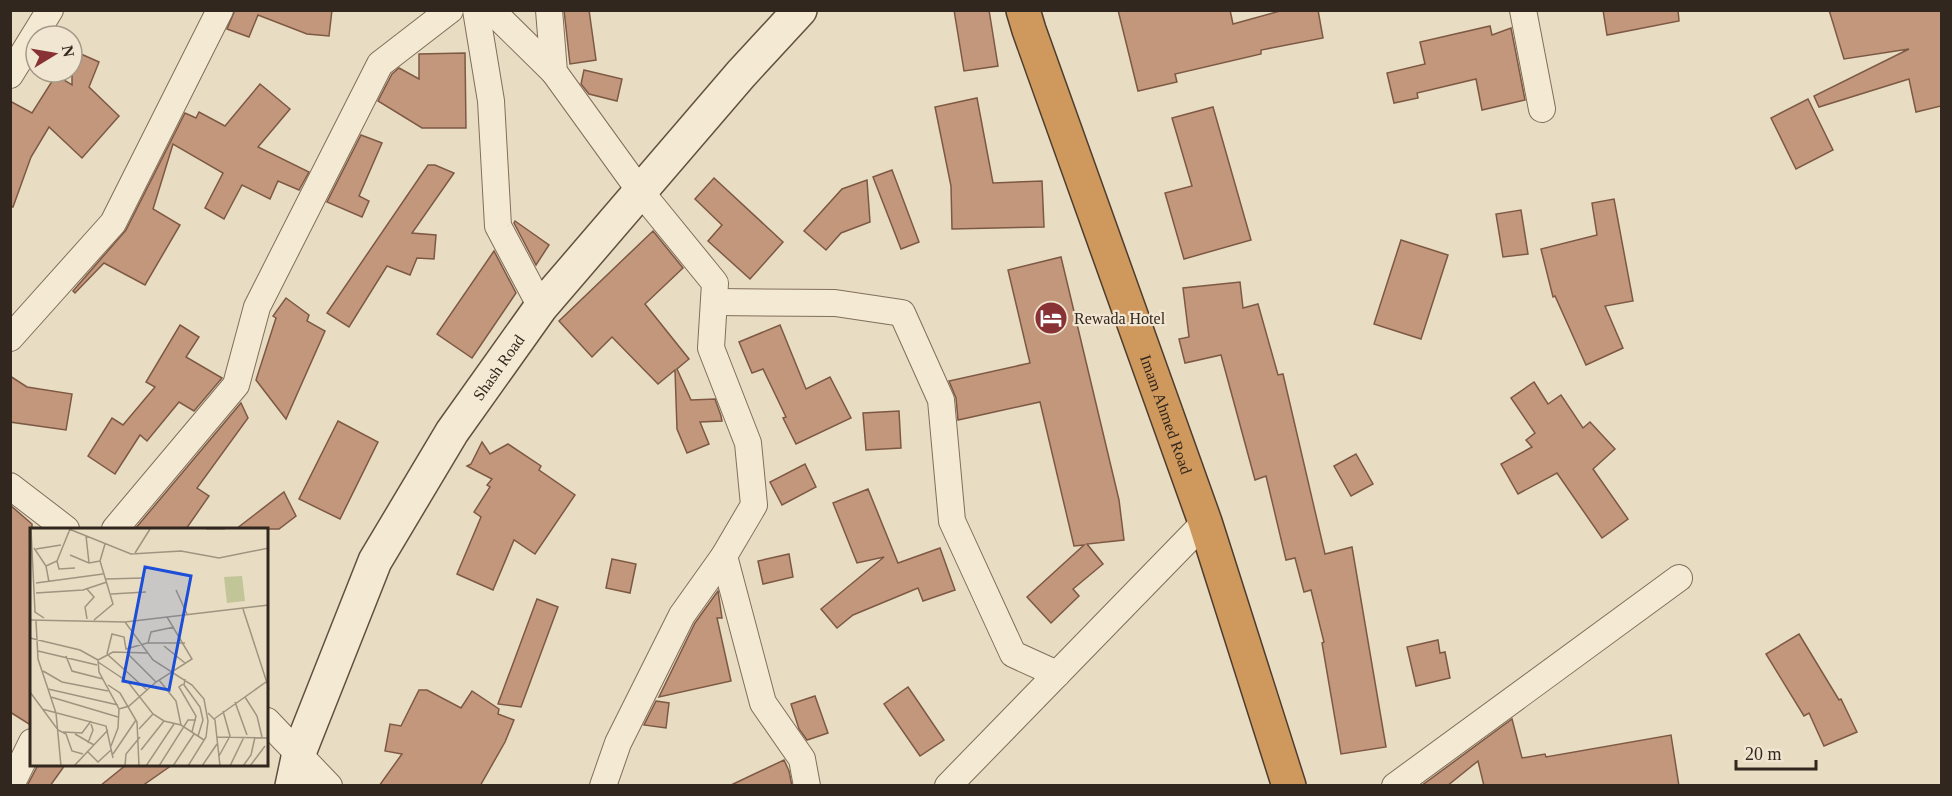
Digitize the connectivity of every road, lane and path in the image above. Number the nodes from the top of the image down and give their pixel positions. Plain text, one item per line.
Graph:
1 (50, 10) edge
2 (220, 10) edge
3 (450, 10) edge
4 (476, 10) edge
5 (491, 10) edge
6 (549, 10) edge
7 (800, 10) edge
8 (1023, 10) edge
9 (1523, 10) edge
10 (554, 72) junction
11 (10, 75) edge
12 (1542, 109) dead end
13 (640, 191) junction
14 (714, 302) junction
15 (541, 307) junction
16 (10, 338) edge
17 (10, 486) edge
18 (1205, 522) junction
19 (65, 528) edge
20 (116, 528) edge
21 (724, 556) junction
22 (1679, 578) dead end
23 (1057, 674) junction
24 (268, 722) edge
25 (30, 747) edge
26 (299, 753) junction
27 (17, 781) edge
28 (292, 786) edge
29 (329, 786) edge
30 (603, 786) edge
31 (807, 786) edge
32 (948, 786) edge
33 (1289, 786) edge
34 (1395, 786) edge

1 - 11 street
2 - 16 street
3 - 20 street
4 - 15 street
5 - 10 street
6 - 10 street
7 - 13 street, Shash Road
8 - 18 highway, Imam Ahmed Road
9 - 12 street
10 - 13 street
13 - 14 street
13 - 15 street, Shash Road
14 - 21 street
14 - 23 street
15 - 26 street, Shash Road
17 - 19 street
18 - 23 street
18 - 33 highway, Imam Ahmed Road
21 - 30 street
21 - 31 street
22 - 34 street
23 - 32 street
24 - 26 street
25 - 27 street
26 - 28 street, Shash Road
26 - 29 street

